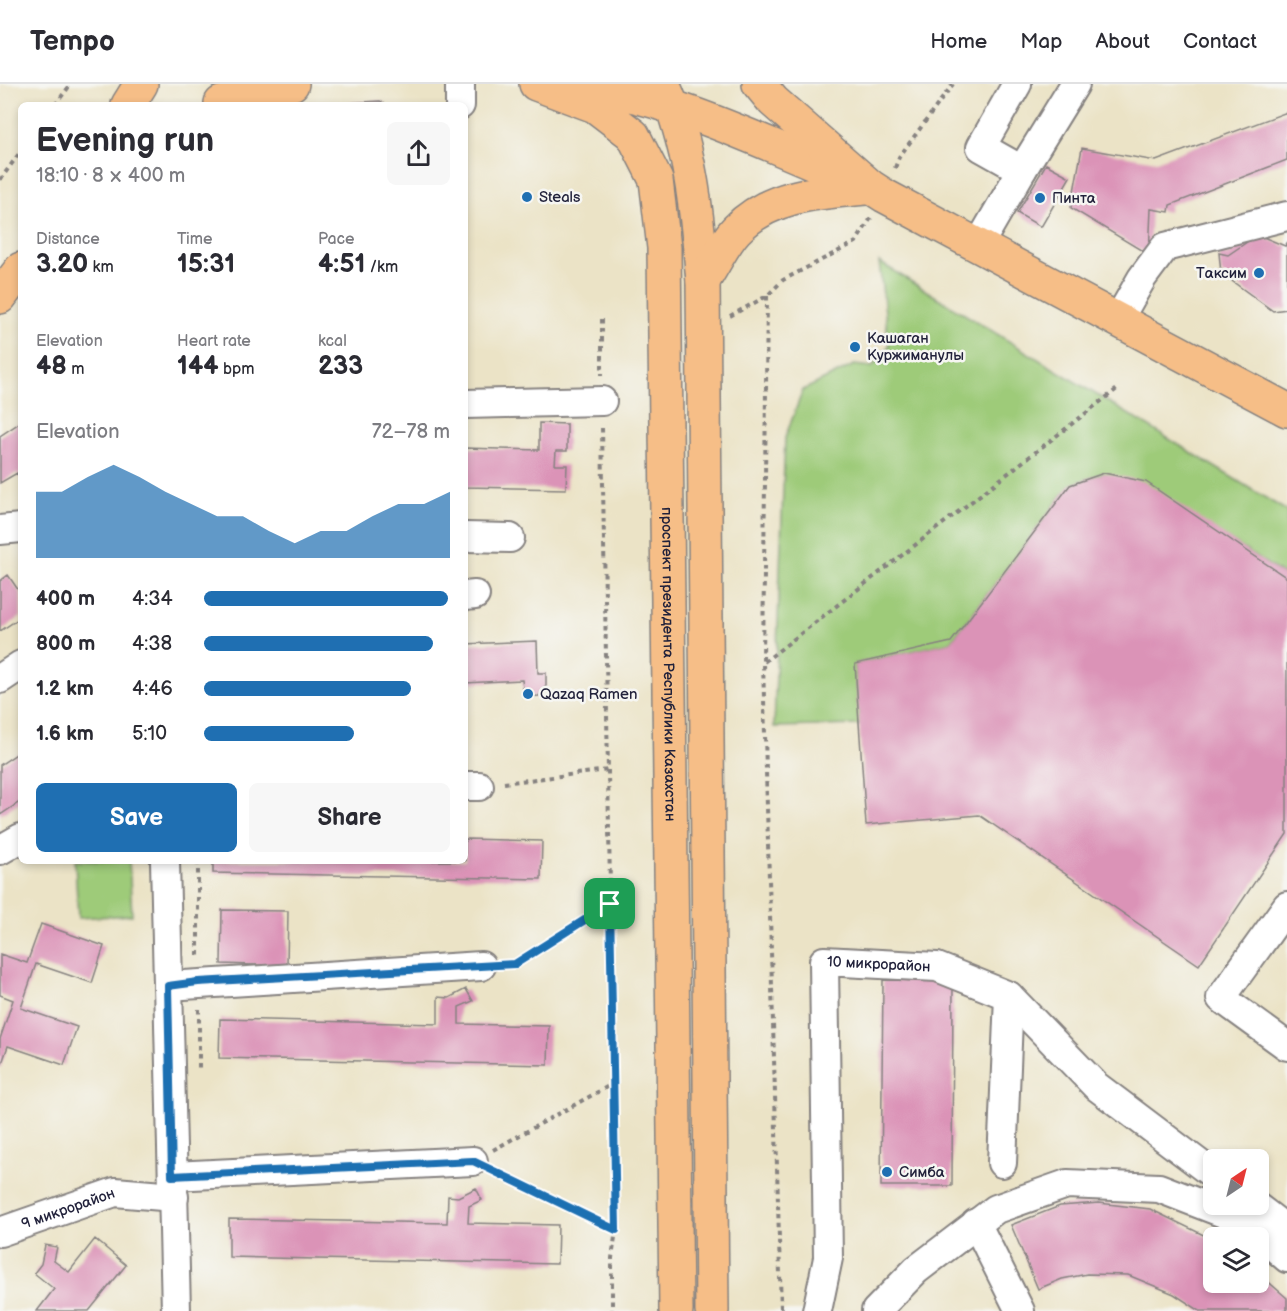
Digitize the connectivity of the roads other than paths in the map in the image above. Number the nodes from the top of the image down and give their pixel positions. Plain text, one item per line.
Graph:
1 (261, 84) edge
2 (292, 84) edge
3 (460, 84) edge
4 (536, 84) edge
5 (570, 84) edge
6 (759, 84) edge
7 (1017, 84) edge
8 (1075, 84) edge
9 (668, 95) edge
10 (223, 102) edge
11 (226, 102) edge
12 (460, 102) edge
13 (1022, 170) junction
14 (871, 187) junction
15 (1287, 216) edge
16 (978, 246) junction
17 (18, 273) edge
18 (703, 281) junction
19 (0, 297) edge
20 (1118, 320) junction
21 (602, 401) road end
22 (468, 404) edge
23 (1287, 410) edge
24 (18, 528) edge
25 (0, 530) edge
26 (468, 537) edge
27 (510, 538) dead end
28 (18, 667) edge
29 (0, 679) edge
30 (18, 840) edge
31 (0, 850) edge
32 (165, 864) edge
33 (1284, 917) edge
34 (480, 966) road end
35 (168, 986) junction
36 (1009, 996) junction
37 (1287, 1046) edge
38 (473, 1161) road end
39 (1002, 1163) dead end
40 (1203, 1166) edge
41 (173, 1187) junction
42 (1267, 1215) edge
43 (976, 1223) junction
44 (1287, 1230) edge
45 (0, 1232) edge
46 (1287, 1258) edge
47 (176, 1311) edge
48 (676, 1311) edge
49 (712, 1311) edge
50 (817, 1311) edge
51 (876, 1311) edge
52 (1020, 1311) edge

1 - 10 street
2 - 11 main road
3 - 12 street
4 - 48 main road, проспект президента Республики Казахстан
5 - 9 main road
6 - 14 main road
7 - 13 street
8 - 13 street
9 - 14 main road
9 - 18 main road
13 - 16 street
14 - 16 main road
14 - 18 main road
15 - 20 street
16 - 20 main road
17 - 19 main road
18 - 49 main road
20 - 23 main road
21 - 22 street
24 - 25 street
26 - 27 street
28 - 29 street
30 - 31 street
32 - 35 street
33 - 37 street
34 - 35 street
35 - 41 street
36 - 39 street
36 - 40 street, 10 микрорайон
36 - 50 street, 10 микрорайон
38 - 41 street, 9 микрорайон
41 - 45 street, 9 микрорайон
41 - 47 street
42 - 44 street
43 - 46 street
43 - 51 street
43 - 52 street

